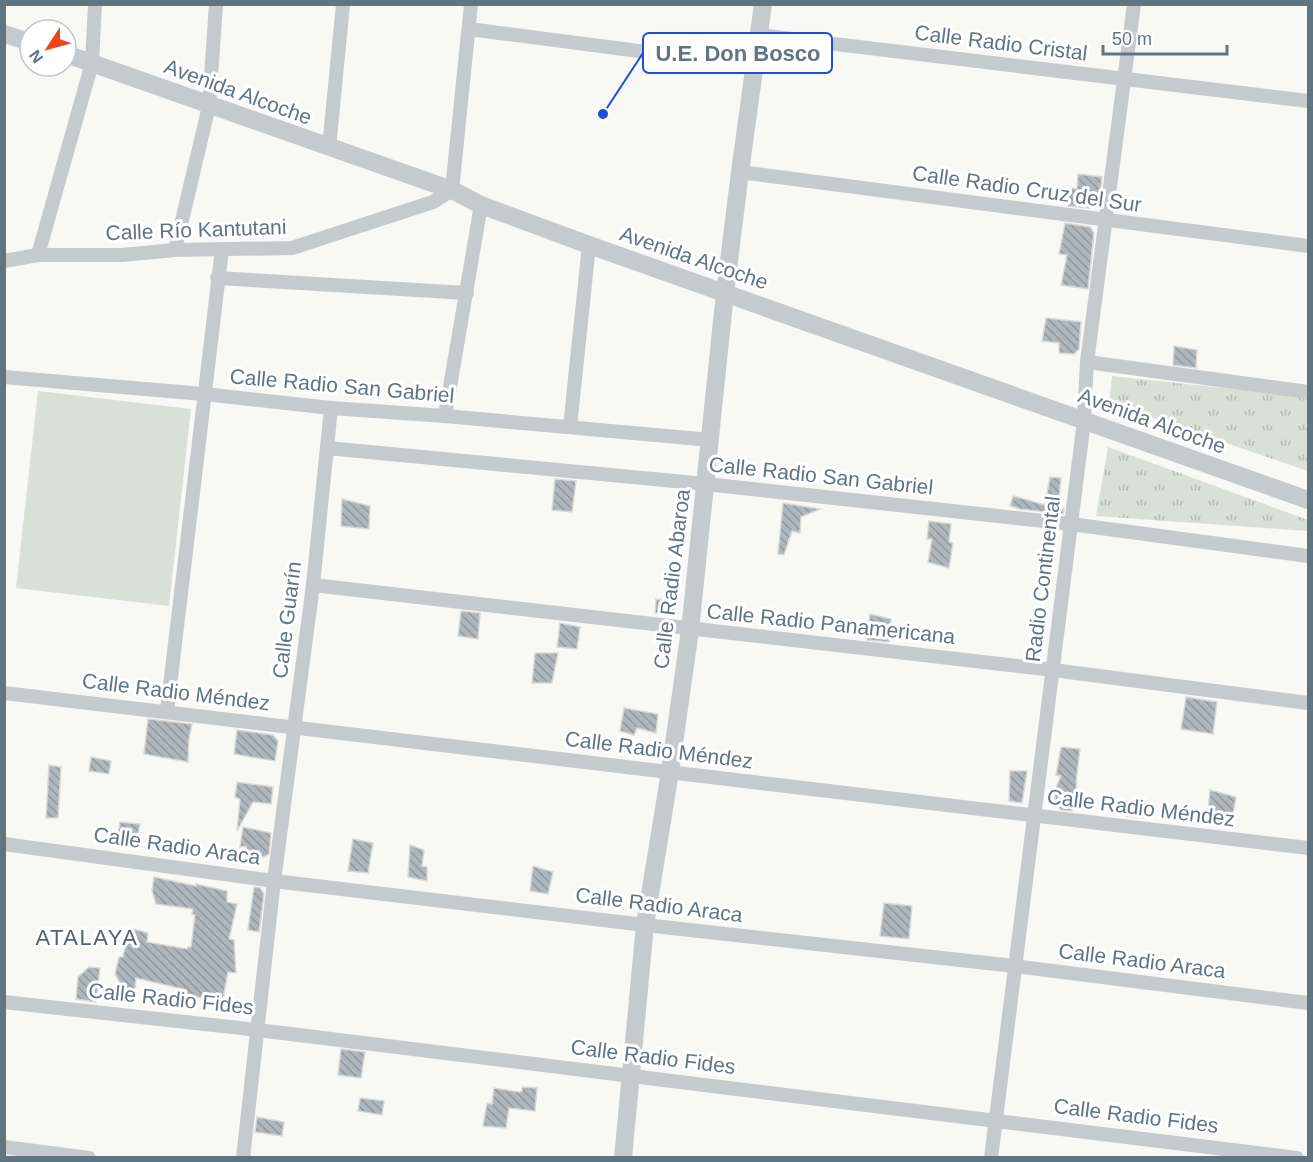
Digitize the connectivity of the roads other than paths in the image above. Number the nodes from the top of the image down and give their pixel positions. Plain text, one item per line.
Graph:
1 (95, 4) edge
2 (216, 4) edge
3 (343, 4) edge
4 (471, 4) edge
5 (763, 4) edge
6 (1134, 4) edge
7 (468, 29) junction
8 (760, 35) junction
9 (78, 58) edge
10 (92, 63) junction
11 (754, 66) junction
12 (1124, 78) junction
13 (1308, 101) edge
14 (209, 106) junction
15 (329, 148) junction
16 (740, 172) junction
17 (452, 190) junction
18 (481, 205) junction
19 (1106, 221) junction
20 (589, 245) junction
21 (1308, 246) edge
22 (222, 249) junction
23 (174, 250) junction
24 (38, 255) junction
25 (4, 261) edge
26 (217, 279) junction
27 (466, 293) junction
28 (725, 293) junction
29 (1086, 362) junction
30 (4, 377) edge
31 (1308, 392) edge
32 (204, 394) junction
33 (331, 408) junction
34 (445, 416) junction
35 (1084, 421) junction
36 (570, 427) junction
37 (711, 440) junction
38 (327, 448) junction
39 (706, 484) junction
40 (1308, 500) edge
41 (1071, 524) junction
42 (1308, 556) edge
43 (313, 585) junction
44 (690, 630) junction
45 (1053, 670) junction
46 (4, 693) edge
47 (1308, 703) edge
48 (167, 711) junction
49 (296, 727) junction
50 (670, 772) junction
51 (1034, 817) junction
52 (4, 844) edge
53 (1308, 848) edge
54 (274, 881) junction
55 (645, 925) junction
56 (1014, 966) junction
57 (4, 1002) edge
58 (1308, 1004) edge
59 (258, 1030) junction
60 (630, 1076) junction
61 (994, 1120) junction
62 (4, 1146) edge
63 (89, 1158) edge
64 (243, 1158) edge
65 (623, 1158) edge
66 (991, 1158) edge
67 (1297, 1158) edge

1 - 10 street
2 - 14 street
3 - 15 street
4 - 7 street
5 - 8 street, Calle Radio Abaroa
6 - 12 street, Radio Continental
7 - 11 street
7 - 17 street
8 - 11 street, Calle Radio Abaroa
8 - 12 street, Calle Radio Cristal
9 - 10 street, Avenida Alcoche
10 - 14 street, Avenida Alcoche
10 - 24 street
11 - 16 street, Calle Radio Abaroa
12 - 13 street, Calle Radio Cristal
12 - 19 street, Radio Continental
14 - 15 street, Avenida Alcoche
14 - 23 street
15 - 17 street, Avenida Alcoche
16 - 19 street, Calle Radio Cruz del Sur
16 - 28 street, Calle Radio Abaroa
17 - 18 street, Avenida Alcoche
17 - 22 street, Calle Río Kantutani
18 - 20 street, Avenida Alcoche
18 - 27 street
19 - 21 street, Calle Radio Cruz del Sur
19 - 29 street, Radio Continental
20 - 28 street, Avenida Alcoche
20 - 36 street
22 - 23 street, Calle Río Kantutani
22 - 26 street
23 - 24 street, Calle Río Kantutani
24 - 25 street, Calle Río Kantutani
26 - 27 street
26 - 32 street
27 - 34 street
28 - 35 street, Avenida Alcoche
28 - 37 street, Calle Radio Abaroa
29 - 31 street
29 - 35 street, Radio Continental
30 - 32 street, Calle Radio San Gabriel
32 - 33 street, Calle Radio San Gabriel
32 - 48 street
33 - 34 street, Calle Radio San Gabriel
33 - 38 street, Calle Guarín
34 - 36 street, Calle Radio San Gabriel
35 - 40 street, Avenida Alcoche
35 - 41 street, Radio Continental
36 - 37 street, Calle Radio San Gabriel
37 - 39 street, Calle Radio Abaroa
38 - 39 street, Calle Radio San Gabriel
38 - 43 street, Calle Guarín
39 - 41 street, Calle Radio San Gabriel
39 - 44 street, Calle Radio Abaroa
41 - 42 street, Calle Radio San Gabriel
41 - 45 street, Radio Continental
43 - 44 street, Calle Radio Panamericana
43 - 49 street, Calle Guarín
44 - 45 street, Calle Radio Panamericana
44 - 50 street, Calle Radio Abaroa
45 - 47 street, Calle Radio Panamericana
45 - 51 street, Radio Continental
46 - 48 street, Calle Radio Méndez
48 - 49 street, Calle Radio Méndez
49 - 50 street, Calle Radio Méndez
49 - 54 street, Calle Guarín
50 - 51 street, Calle Radio Méndez
50 - 55 street, Calle Radio Abaroa
51 - 53 street, Calle Radio Méndez
51 - 56 street, Radio Continental
52 - 54 street, Calle Radio Araca
54 - 55 street, Calle Radio Araca
54 - 59 street, Calle Guarín
55 - 56 street, Calle Radio Araca
55 - 60 street, Calle Radio Abaroa
56 - 58 street, Calle Radio Araca
56 - 61 street, Radio Continental
57 - 59 street, Calle Radio Fides
59 - 60 street, Calle Radio Fides
59 - 64 street, Calle Guarín
60 - 61 street, Calle Radio Fides
60 - 65 street, Calle Radio Abaroa
61 - 66 street, Radio Continental
61 - 67 street, Calle Radio Fides
62 - 63 street

